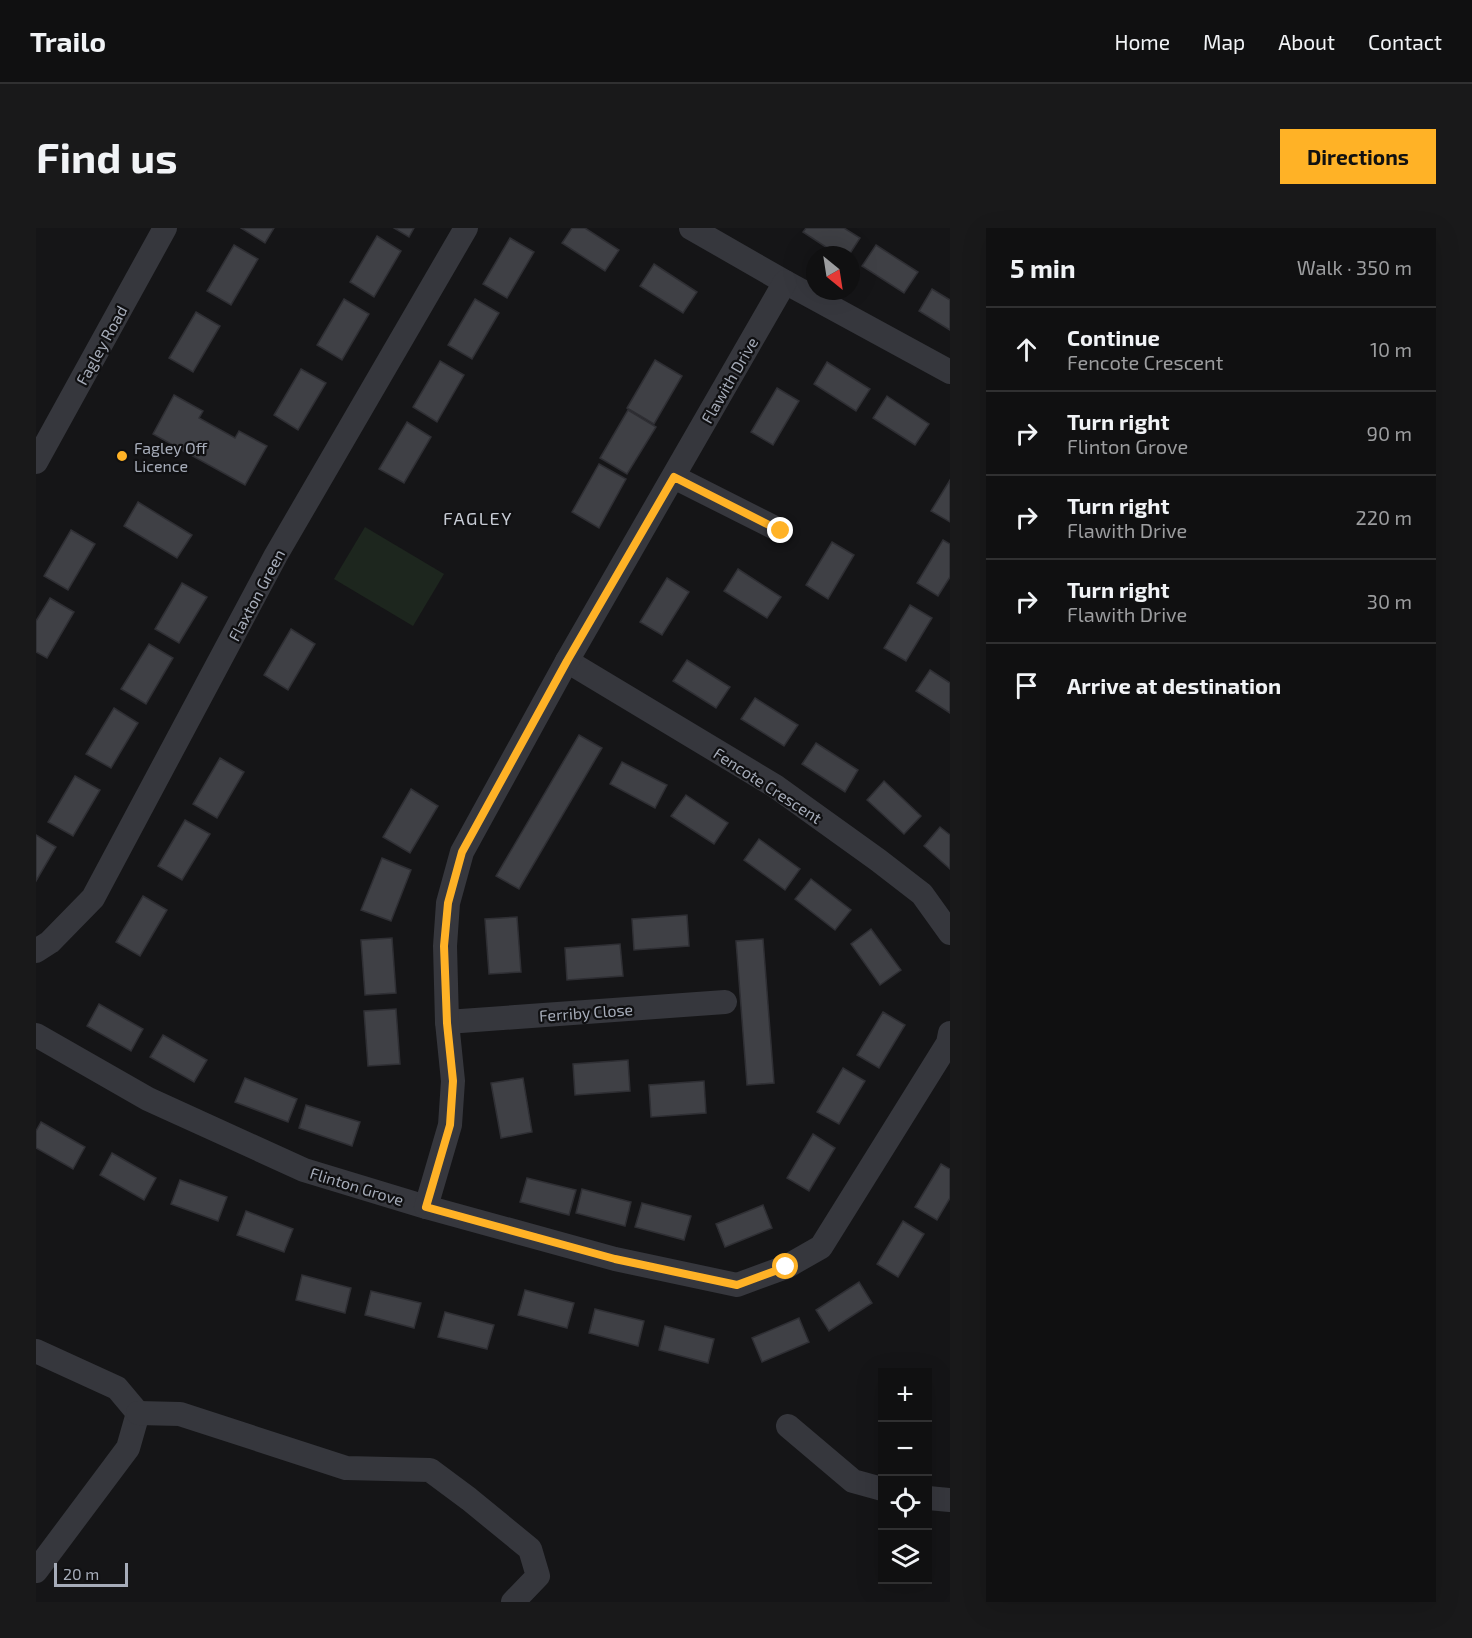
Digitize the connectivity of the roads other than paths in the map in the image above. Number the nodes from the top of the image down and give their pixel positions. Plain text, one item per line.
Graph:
1 (165, 228) edge
2 (466, 228) edge
3 (691, 228) edge
4 (785, 282) junction
5 (950, 372) edge
6 (36, 462) edge
7 (674, 477) junction
8 (781, 531) dead end
9 (567, 661) junction
10 (950, 933) edge
11 (36, 951) edge
12 (725, 1002) dead end
13 (447, 1023) junction
14 (950, 1033) edge
15 (36, 1035) edge
16 (426, 1207) junction
17 (36, 1351) edge
18 (138, 1413) junction
19 (788, 1426) dead end
20 (878, 1488) edge
21 (932, 1498) edge
22 (950, 1500) edge
23 (36, 1571) edge
24 (513, 1602) edge

1 - 6 street, Fagley Road
2 - 11 street, Flaxton Green
3 - 4 street
4 - 5 street
4 - 7 street, Flawith Drive
7 - 8 street
7 - 9 street, Flawith Drive
9 - 10 street, Fencote Crescent
9 - 13 street, Flawith Drive
12 - 13 street, Ferriby Close
13 - 16 street, Flawith Drive
14 - 16 street, Flinton Grove
15 - 16 street, Flinton Grove
17 - 18 street
18 - 23 street
18 - 24 street
19 - 20 street
21 - 22 street

